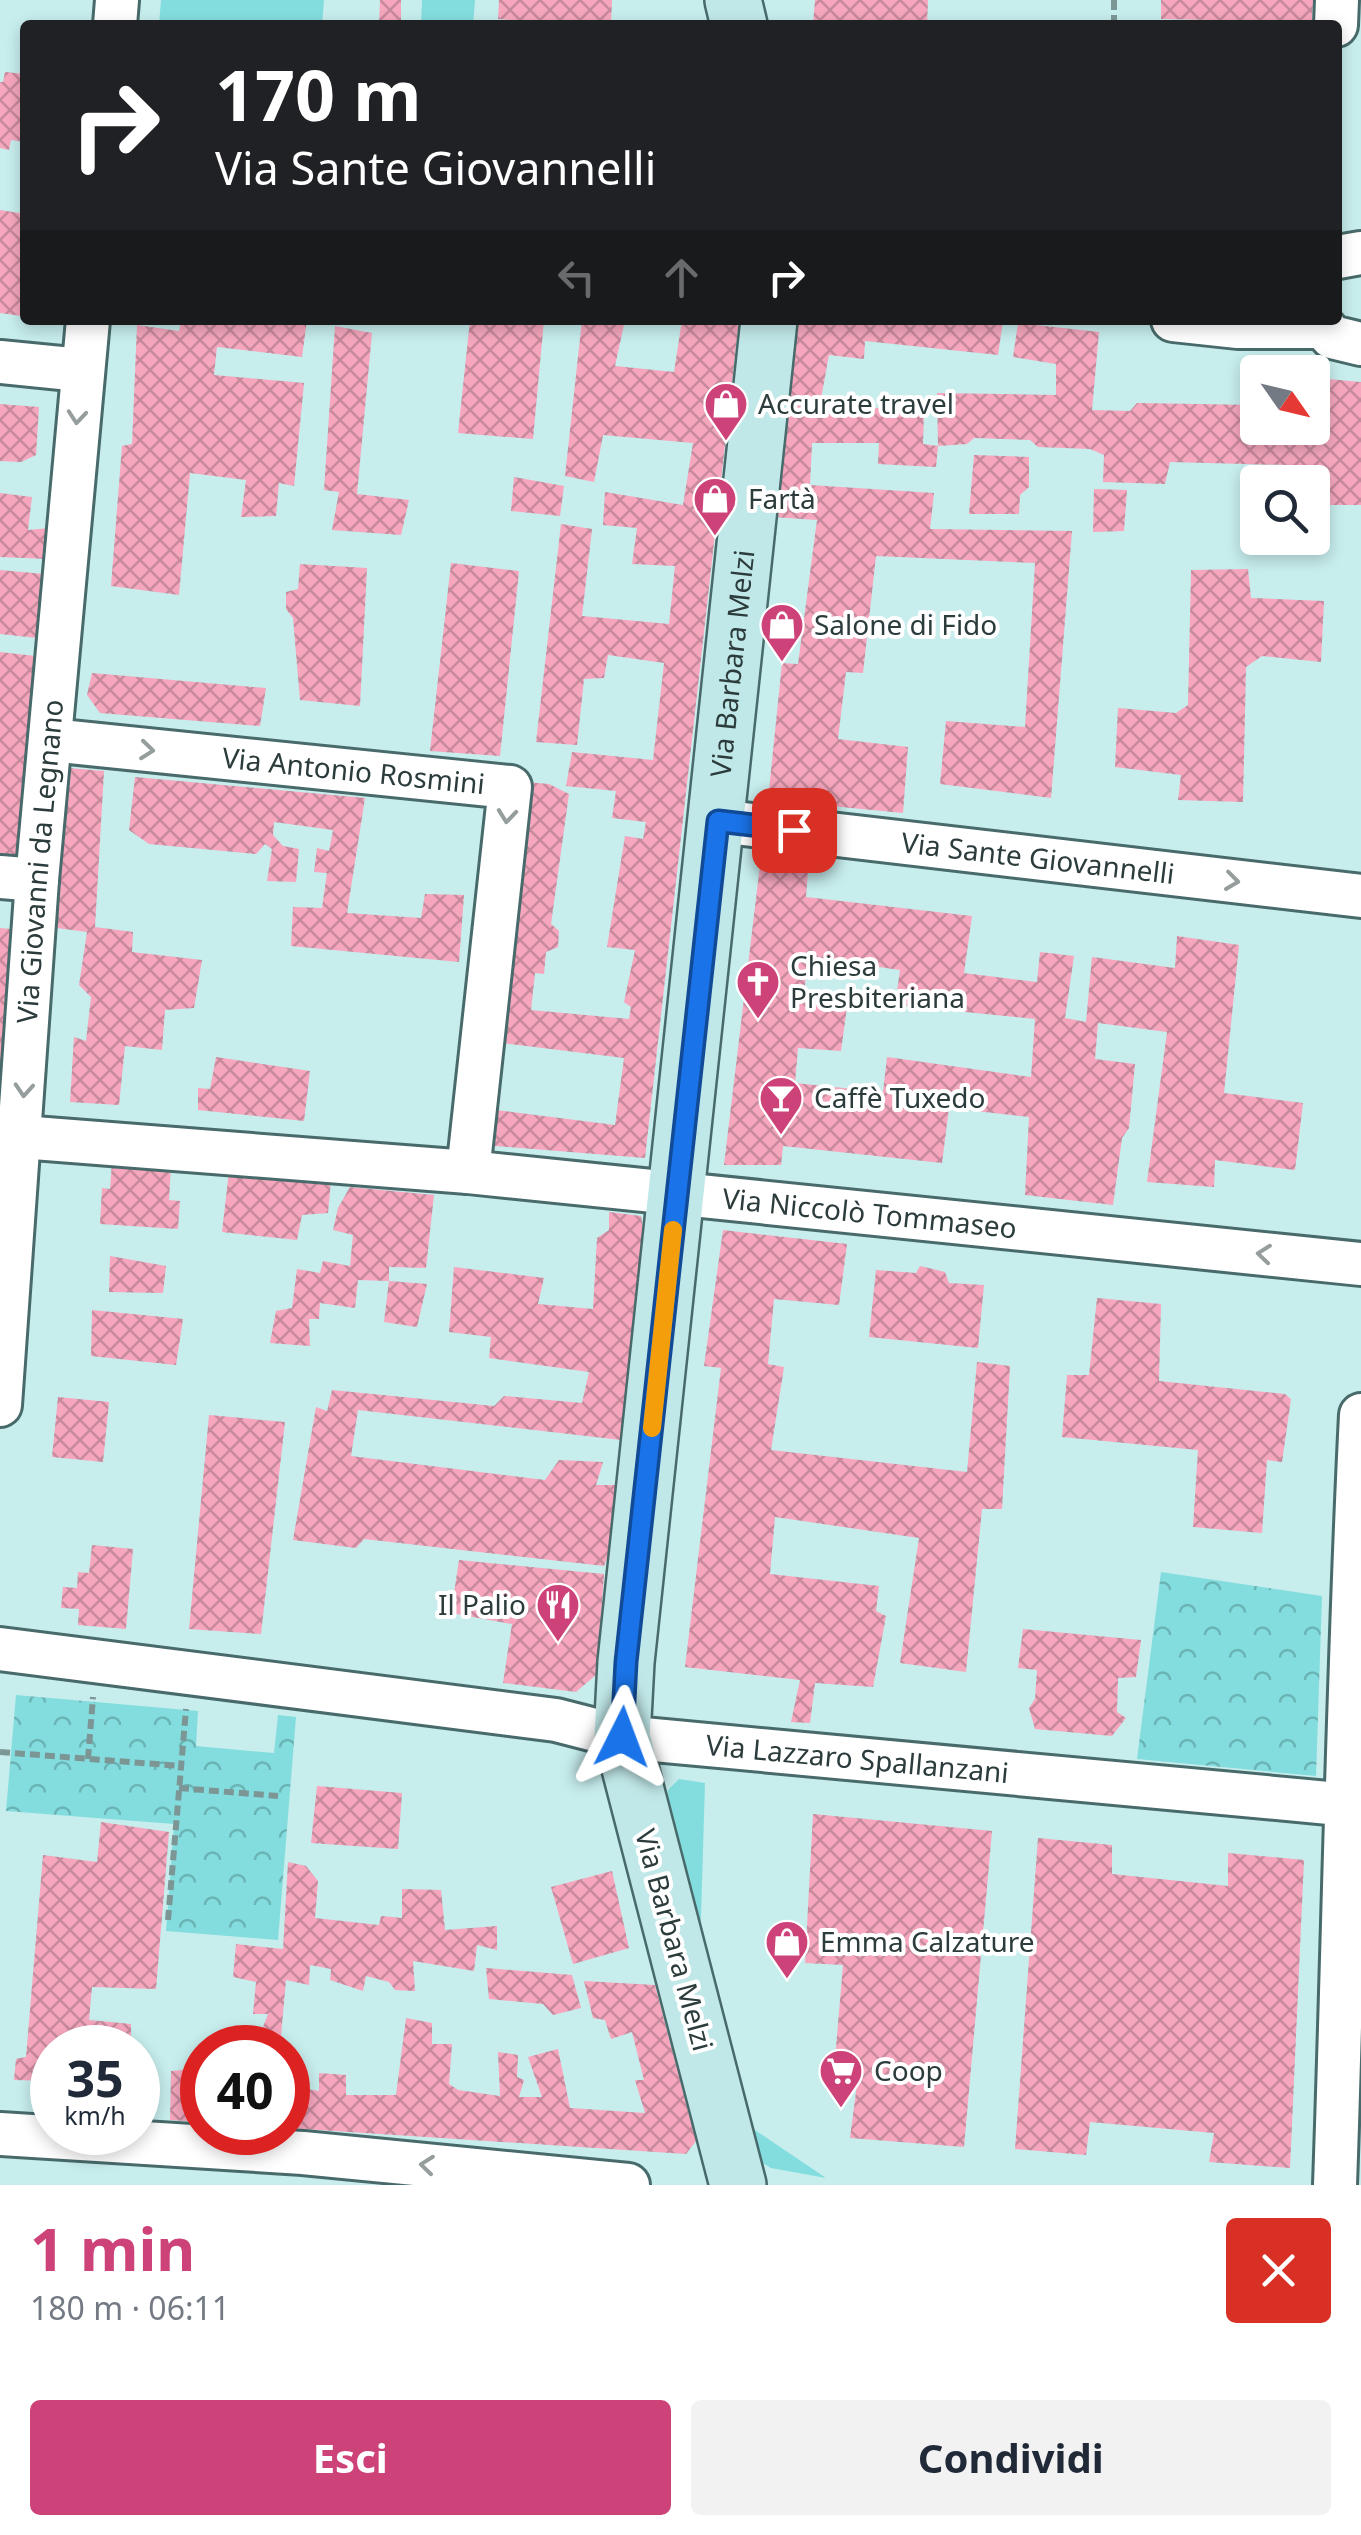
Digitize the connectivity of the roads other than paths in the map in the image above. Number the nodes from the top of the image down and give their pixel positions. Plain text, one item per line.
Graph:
1 (87, 325) edge
2 (769, 325) edge
3 (1219, 325) edge
4 (1293, 325) edge
5 (1321, 325) edge
6 (1361, 344) edge
7 (0, 362) edge
8 (81, 370) junction
9 (50, 740) junction
10 (718, 821) junction
11 (18, 878) edge
12 (1361, 896) edge
13 (21, 1137) junction
14 (468, 1172) junction
15 (677, 1194) junction
16 (1361, 1264) edge
17 (0, 1405) edge
18 (1361, 1415) edge
19 (0, 1649) edge
20 (622, 1737) junction
21 (1355, 1805) edge
22 (0, 2134) edge
23 (302, 2169) edge
24 (628, 2185) edge
25 (738, 2185) edge
26 (1335, 2185) edge

1 - 8 street, Via Giovanni da Legnano
2 - 10 street, Via Barbara Melzi
3 - 4 street
5 - 6 street
7 - 8 street
8 -> 9 street, Via Giovanni da Legnano
9 - 11 street, Via Giovanni da Legnano
9 -> 14 street, Via Antonio Rosmini
10 -> 12 street, Via Sante Giovannelli
10 - 15 street, Via Barbara Melzi
11 -> 13 street, Via Giovanni da Legnano
13 - 14 street, Via Niccolò Tommaseo
13 - 17 street, Via Giovanni da Legnano
14 - 15 street, Via Niccolò Tommaseo
16 -> 15 street, Via Niccolò Tommaseo
15 - 20 street, Via Barbara Melzi
18 - 21 street
19 - 20 street, Via Lazzaro Spallanzani
20 - 21 street, Via Lazzaro Spallanzani
20 - 25 street, Via Barbara Melzi
21 - 26 street
22 - 23 street
24 -> 23 street

